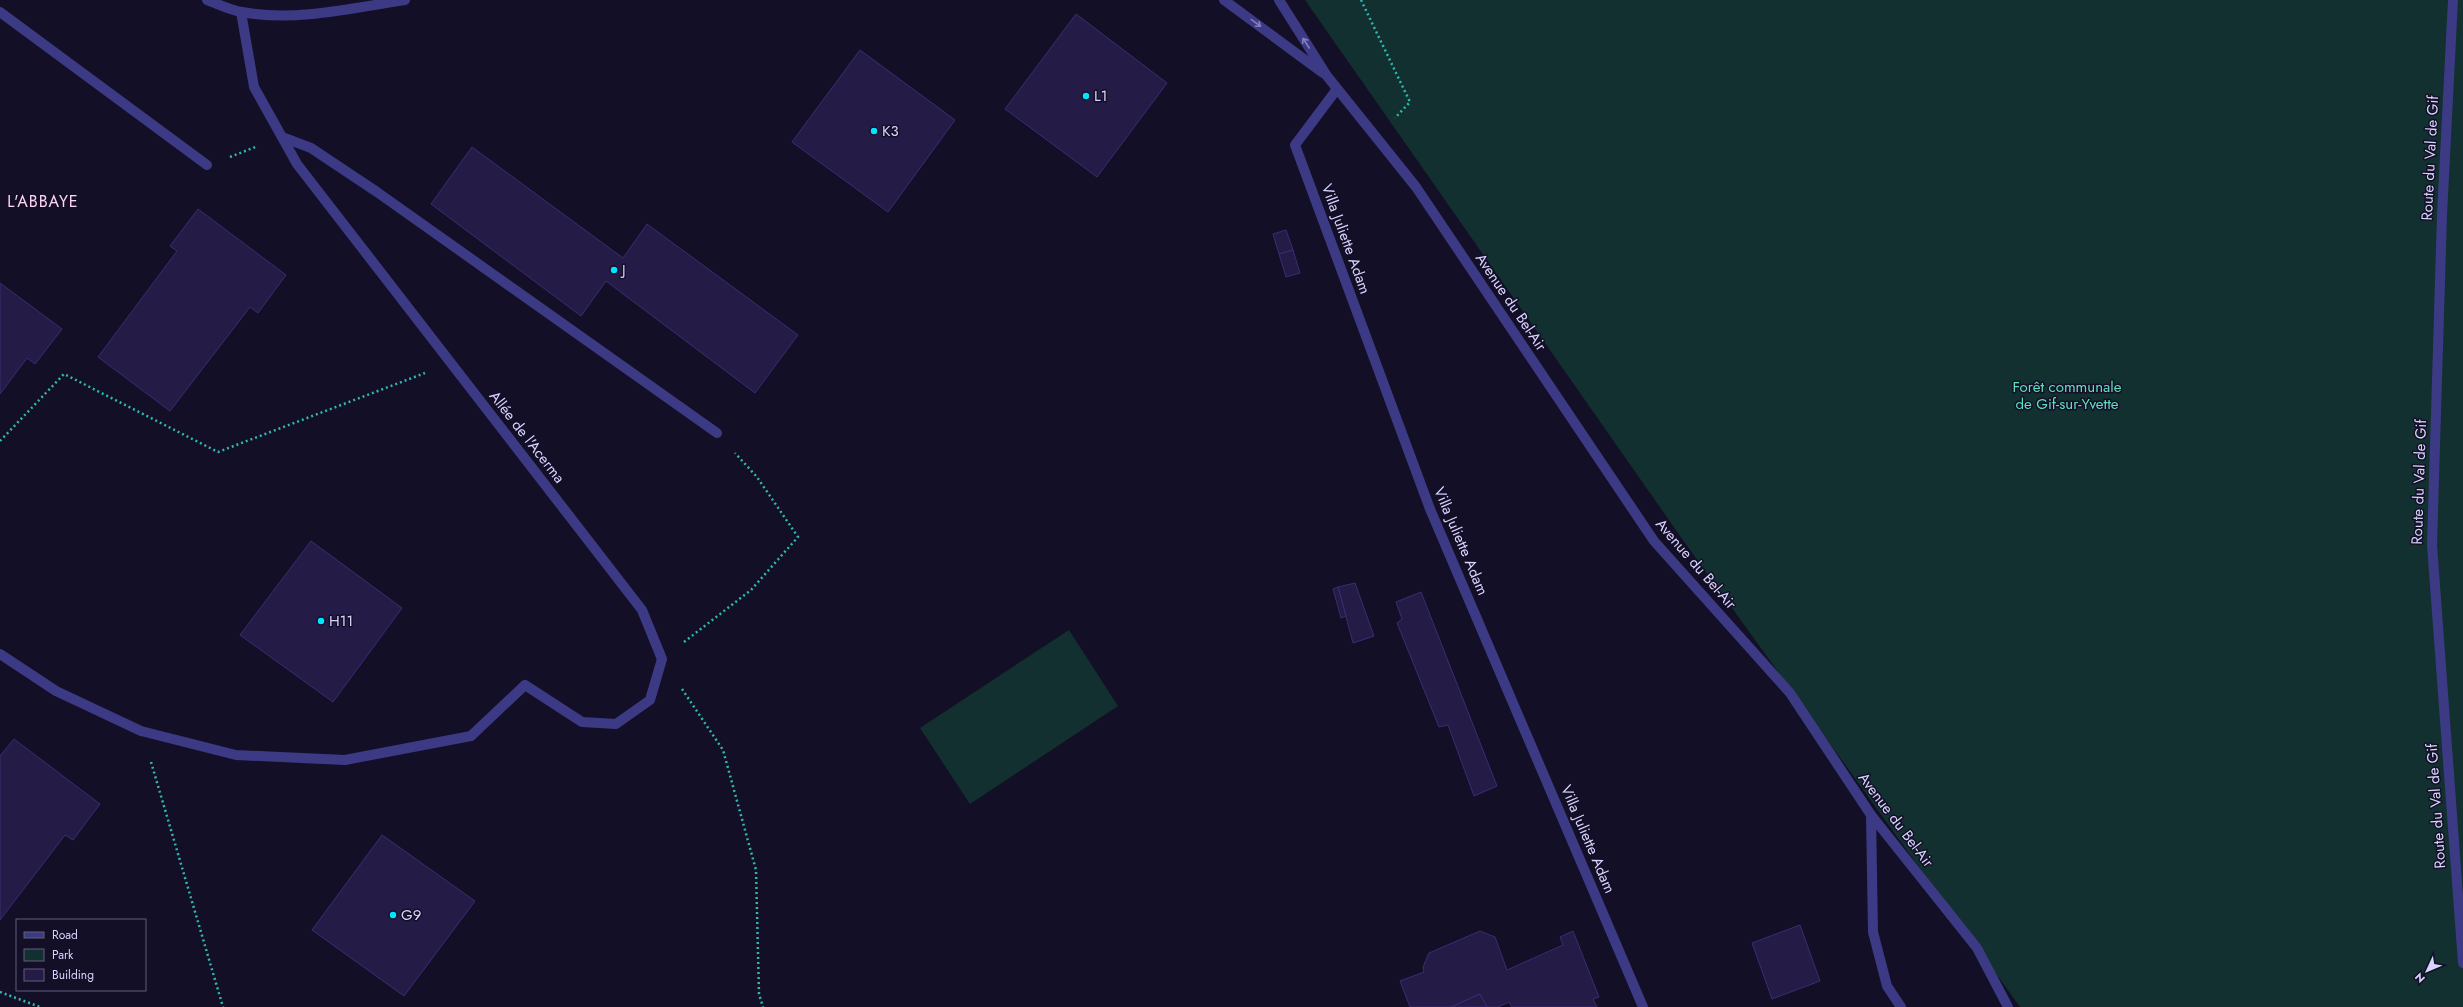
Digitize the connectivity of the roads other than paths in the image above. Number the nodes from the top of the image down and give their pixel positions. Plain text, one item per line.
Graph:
1 (207, 0) edge
2 (405, 0) edge
3 (1279, 0) edge
4 (2453, 0) edge
5 (1228, 1) edge
6 (0, 12) edge
7 (241, 12) junction
8 (1328, 76) junction
9 (1337, 89) junction
10 (282, 137) junction
11 (208, 165) road end
12 (717, 433) road end
13 (0, 654) edge
14 (1871, 815) junction
15 (2463, 963) edge
16 (1643, 1007) edge
17 (1901, 1007) edge
18 (2008, 1007) edge

1 - 7 street
2 - 7 street
8 -> 3 street, Avenue du Bel-Air
4 - 15 street, Route du Val de Gif
5 -> 8 street
6 - 11 street
7 - 10 street, Allée de l'Acerma
8 - 9 street, Avenue du Bel-Air
9 - 14 street, Avenue du Bel-Air
9 - 16 street, Villa Juliette Adam
10 - 12 street
10 - 13 street, Allée de l'Acerma
14 - 17 street
14 - 18 street, Avenue du Bel-Air

